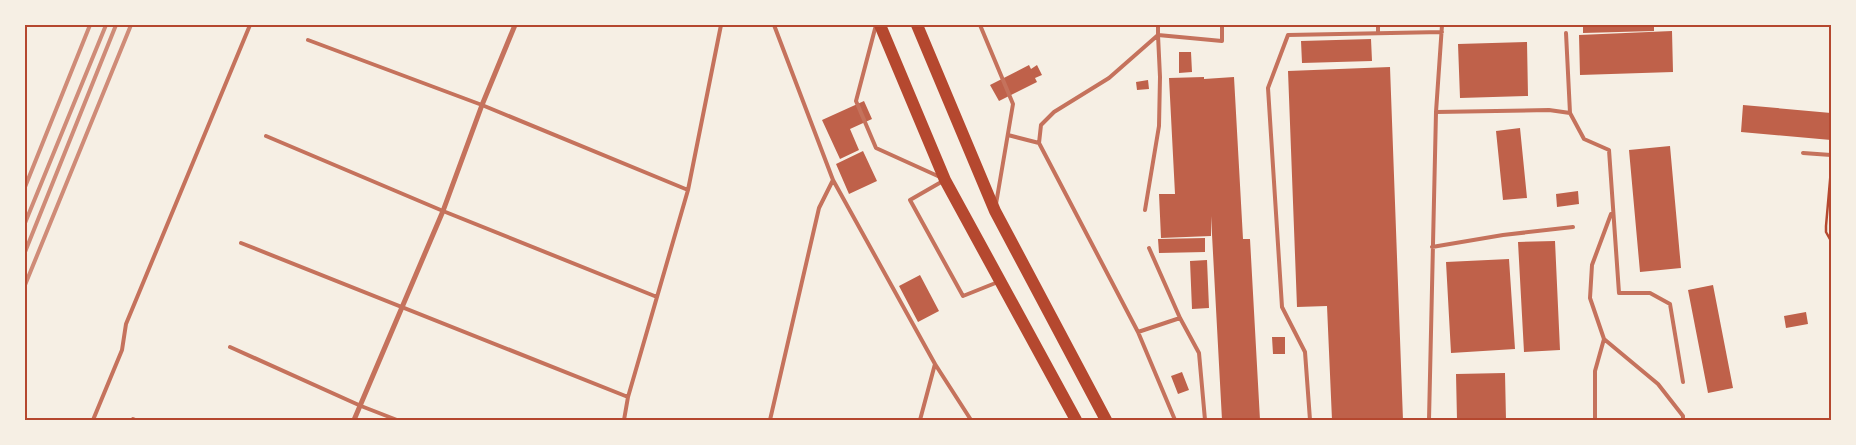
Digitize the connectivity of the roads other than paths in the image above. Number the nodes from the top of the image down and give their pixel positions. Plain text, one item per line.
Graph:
1 (250, 25) edge
2 (515, 25) edge
3 (721, 25) edge
4 (774, 25) edge
5 (878, 25) edge
6 (917, 25) edge
7 (980, 25) edge
8 (1158, 25) edge
9 (1222, 25) edge
10 (1378, 25) edge
11 (1442, 25) edge
12 (1442, 32) junction
13 (1378, 33) junction
14 (1158, 34) junction
15 (1566, 34) dead end
16 (308, 40) dead end
17 (482, 105) junction
18 (1436, 112) junction
19 (1570, 113) junction
20 (1008, 134) junction
21 (266, 136) dead end
22 (1039, 143) junction
23 (1803, 153) dead end
24 (1831, 155) edge
25 (834, 180) junction
26 (945, 180) junction
27 (688, 190) junction
28 (1144, 210) dead end
29 (443, 211) junction
30 (995, 211) junction
31 (1612, 212) junction
32 (1573, 227) dead end
33 (241, 243) dead end
34 (1149, 248) dead end
35 (1432, 248) junction
36 (1000, 281) junction
37 (657, 297) junction
38 (402, 307) junction
39 (1180, 318) junction
40 (1138, 332) junction
41 (1604, 339) junction
42 (230, 347) dead end
43 (936, 364) junction
44 (1683, 382) dead end
45 (628, 397) junction
46 (361, 406) junction
47 (93, 420) edge
48 (354, 420) edge
49 (397, 420) edge
50 (624, 420) edge
51 (770, 420) edge
52 (920, 420) edge
53 (971, 420) edge
54 (1076, 420) edge
55 (1106, 420) edge
56 (1175, 420) edge
57 (1205, 420) edge
58 (1310, 420) edge
59 (1429, 420) edge
60 (1595, 420) edge
61 (1683, 420) edge

1 - 47 lane
2 - 17 street
3 - 27 lane
4 - 25 lane
5 - 26 main road
5 - 26 lane
6 - 30 main road
7 - 20 lane
8 - 14 lane
9 - 14 lane
10 - 13 lane
11 - 12 lane
12 - 13 lane
12 - 18 lane
13 - 58 lane
14 - 22 lane
14 - 28 lane
15 - 19 lane
16 - 17 lane
17 - 27 lane
17 - 29 street
18 - 19 lane
18 - 35 lane
19 - 31 lane
20 - 22 lane
20 - 30 lane
21 - 29 lane
22 - 40 lane
23 - 24 lane
25 - 43 lane
25 - 51 lane
26 - 36 main road
26 - 36 lane
27 - 37 lane
29 - 37 lane
29 - 38 street
30 - 55 main road
31 - 41 lane
31 - 44 lane
32 - 35 lane
33 - 38 lane
34 - 39 lane
35 - 59 lane
36 - 54 main road
37 - 45 lane
38 - 45 lane
38 - 46 street
39 - 40 lane
39 - 57 lane
40 - 56 lane
41 - 60 lane
41 - 61 lane
42 - 46 lane
43 - 52 lane
43 - 53 lane
45 - 50 lane
46 - 48 street
46 - 49 lane

